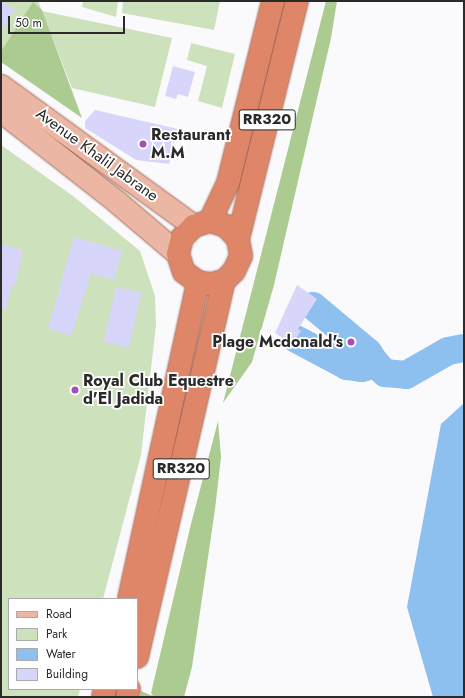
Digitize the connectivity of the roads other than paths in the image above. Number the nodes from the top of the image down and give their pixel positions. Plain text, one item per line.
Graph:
1 (273, 1) edge
2 (297, 1) edge
3 (1, 86) edge
4 (1, 111) edge
5 (202, 223) junction
6 (238, 239) junction
7 (178, 254) junction
8 (224, 280) junction
9 (198, 282) junction
10 (129, 598) edge
11 (143, 608) edge
12 (138, 649) edge

1 - 5 highway, RR320
2 - 6 highway, RR320
3 - 5 main road, Avenue Khalil Jabrane
4 - 7 main road, Avenue Khalil Jabrane
5 - 6 highway
5 - 7 highway, RR320
6 - 8 highway, RR320
7 - 9 highway
8 - 9 highway
8 - 11 highway, RR320
9 - 10 highway, RR320
11 - 12 highway, RR320

